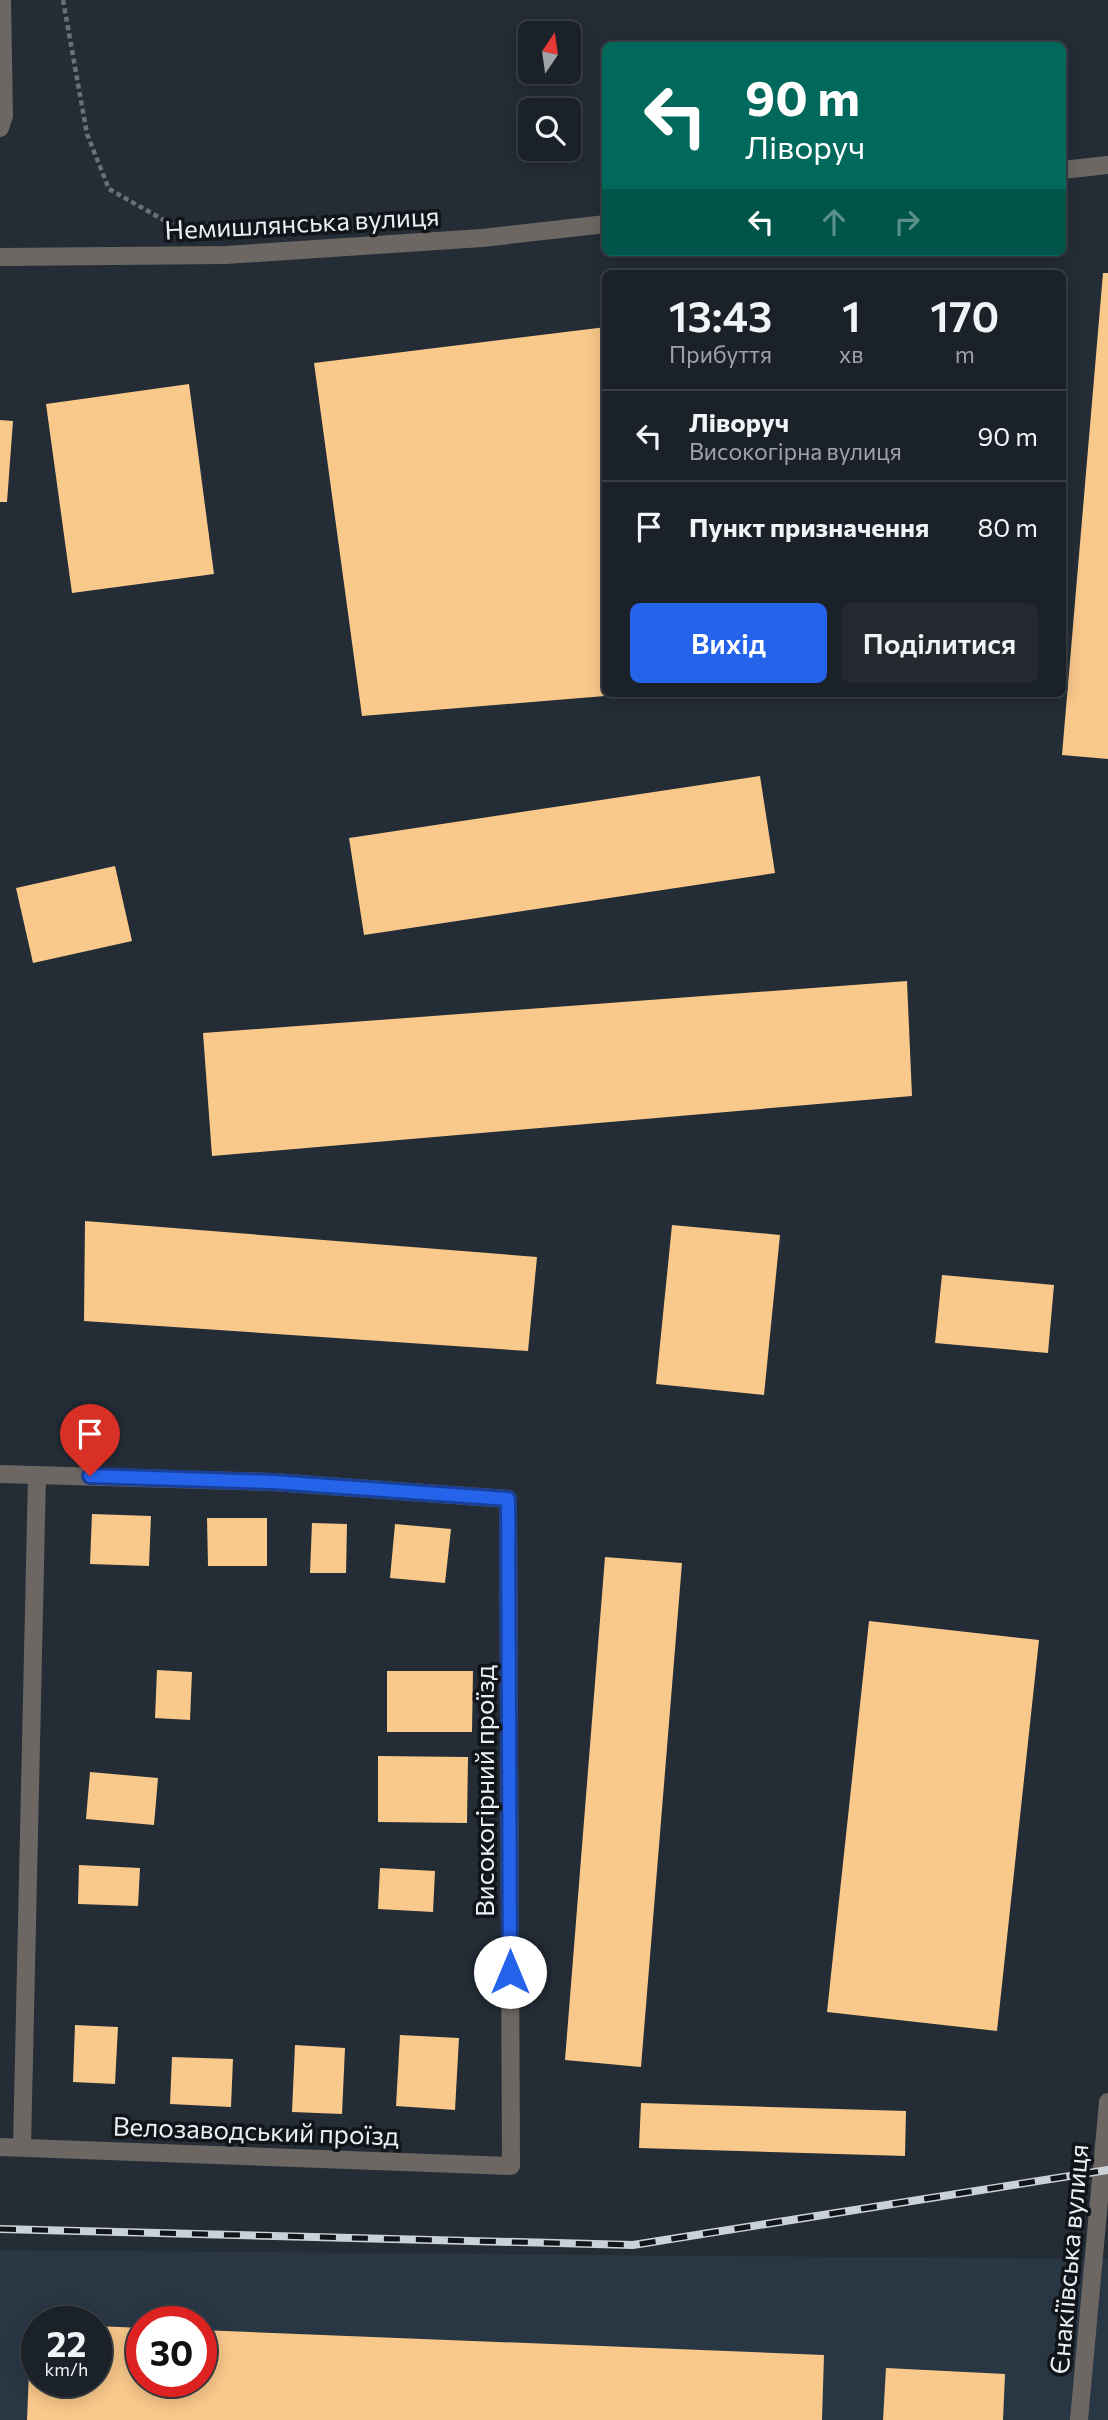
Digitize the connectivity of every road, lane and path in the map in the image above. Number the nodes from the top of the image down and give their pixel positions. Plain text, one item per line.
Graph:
1 (2, 0) edge
2 (64, 0) edge
3 (0, 128) edge
4 (1108, 165) edge
5 (1066, 170) edge
6 (602, 224) edge
7 (179, 228) dead end
8 (0, 257) edge
9 (0, 1474) edge
10 (37, 1475) junction
11 (1108, 2102) edge
12 (0, 2147) edge
13 (22, 2147) junction
14 (511, 2166) joint
15 (1104, 2196) edge
16 (1080, 2420) edge

1 - 3 street
2 - 7 path
4 - 5 street
6 - 8 street, Немишлянська вулиця
9 - 10 street
10 - 13 street
10 - 14 street, Високогірний проїзд
11 - 15 street, Єнакіївська вулиця
12 - 13 street, Велозаводський проїзд
13 - 14 street, Велозаводський проїзд
15 - 16 street, Єнакіївська вулиця

